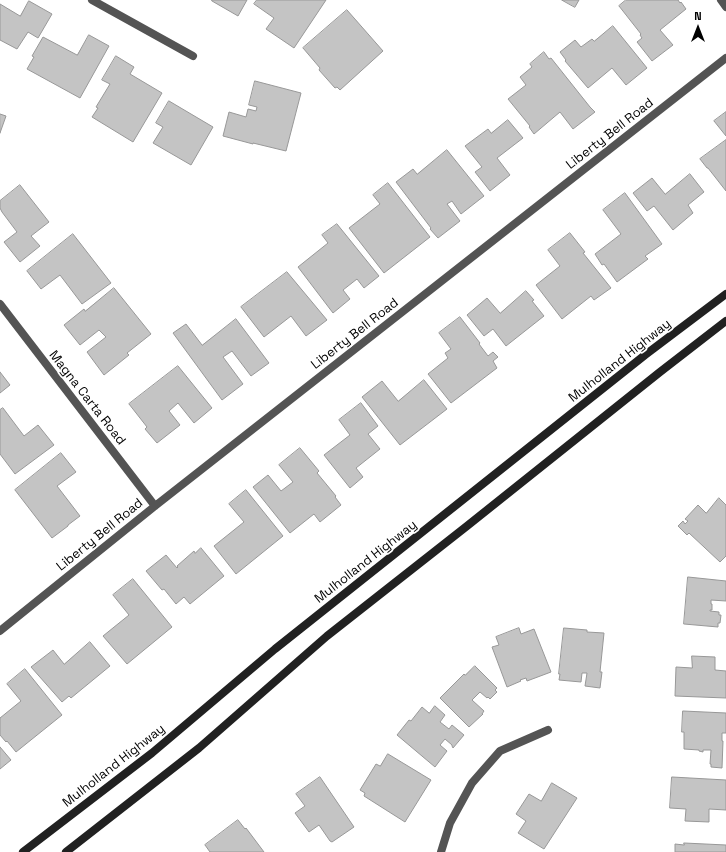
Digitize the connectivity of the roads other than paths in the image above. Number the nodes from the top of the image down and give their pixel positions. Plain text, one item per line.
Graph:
1 (92, 0) edge
2 (721, 0) edge
3 (726, 7) edge
4 (193, 56) dead end
5 (726, 58) edge
6 (726, 294) edge
7 (0, 304) edge
8 (726, 321) edge
9 (155, 506) junction
10 (0, 632) edge
11 (548, 730) dead end
12 (23, 852) edge
13 (66, 852) edge
14 (441, 852) edge

1 - 4 street
2 - 3 street
5 - 9 street, Liberty Bell Road
6 - 12 main road, Mulholland Highway
7 - 9 street, Magna Carta Road
8 - 13 main road
9 - 10 street, Liberty Bell Road
11 - 14 street

